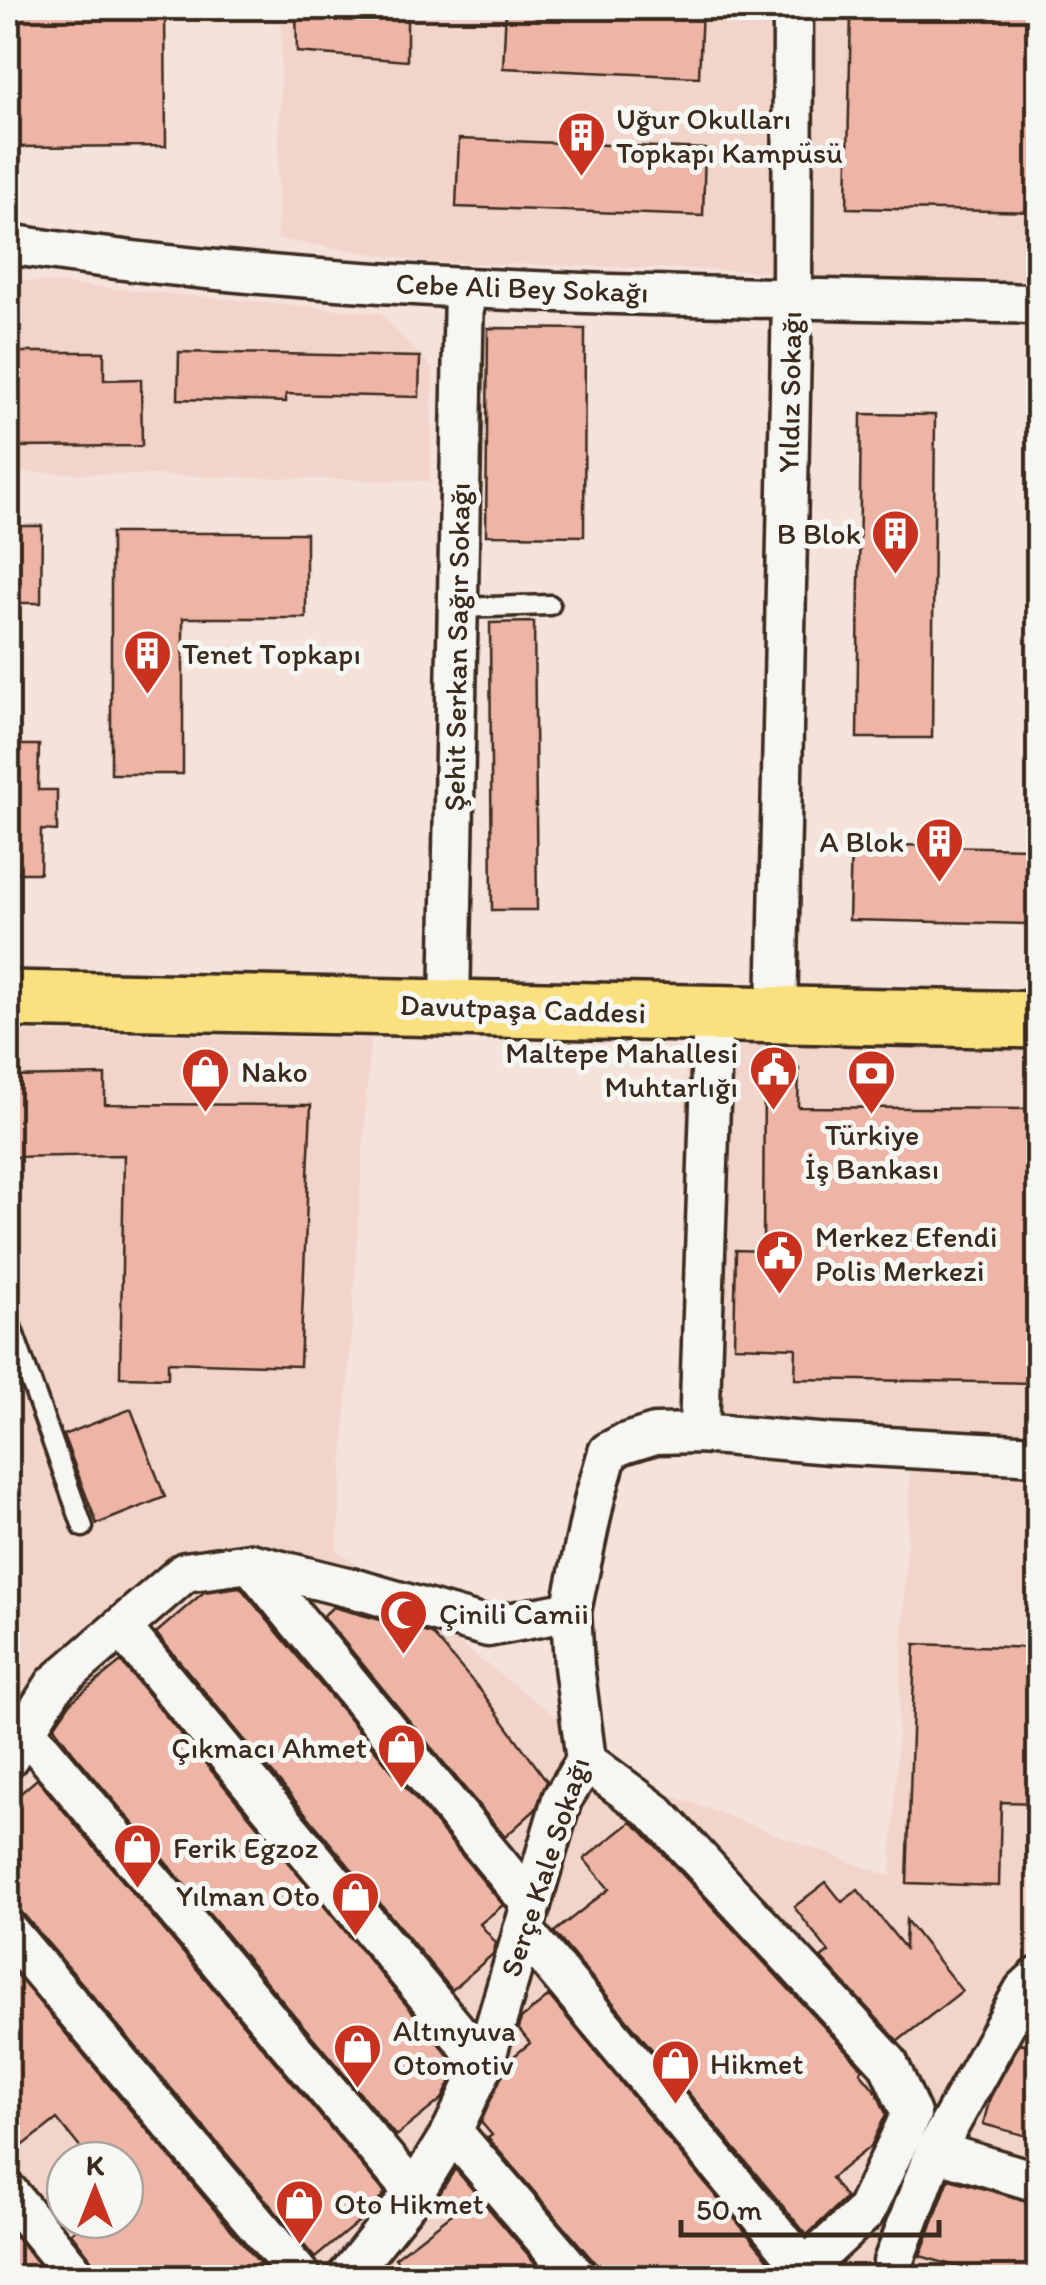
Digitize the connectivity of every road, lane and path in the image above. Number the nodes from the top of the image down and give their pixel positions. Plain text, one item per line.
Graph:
1 (793, 8) edge
2 (8, 244) edge
3 (464, 288) junction
4 (792, 297) junction
5 (1038, 304) edge
6 (550, 605) dead end
7 (457, 608) junction
8 (8, 999) edge
9 (450, 1006) junction
10 (713, 1014) junction
11 (776, 1016) junction
12 (1038, 1020) edge
13 (8, 1318) edge
14 (699, 1433) junction
15 (1038, 1455) edge
16 (84, 1527) dead end
17 (250, 1563) junction
18 (570, 1611) junction
19 (121, 1628) junction
20 (16, 1744) edge
21 (586, 1761) junction
22 (527, 1917) junction
23 (8, 1931) edge
24 (1034, 1987) edge
25 (484, 2064) junction
26 (452, 2131) junction
27 (935, 2152) junction
28 (1038, 2182) edge
29 (8, 2192) edge
30 (414, 2193) junction
31 (367, 2269) edge
32 (810, 2272) edge
33 (78, 2278) edge
34 (302, 2278) edge
35 (578, 2278) edge
36 (894, 2278) edge

1 - 4 street, Yıldız Sokağı
2 - 3 street, Cebe Ali Bey Sokağı
3 - 4 street, Cebe Ali Bey Sokağı
3 - 7 street, Şehit Serkan Sağır Sokağı
4 - 5 street, Cebe Ali Bey Sokağı
4 - 11 street, Yıldız Sokağı
6 - 7 lane
7 - 9 street, Şehit Serkan Sağır Sokağı
8 - 9 main road, Davutpaşa Caddesi
9 - 10 main road, Davutpaşa Caddesi
10 - 11 main road, Davutpaşa Caddesi
10 - 14 street
11 - 12 main road, Davutpaşa Caddesi
13 - 16 lane
14 - 15 street, Serçe Kale Sokağı
14 - 18 street, Serçe Kale Sokağı
17 - 18 street
17 - 19 street
17 - 22 street
18 - 21 street, Serçe Kale Sokağı
19 - 20 street
19 - 25 street
20 - 30 street
21 - 22 street, Serçe Kale Sokağı
21 - 32 street
22 - 25 street, Serçe Kale Sokağı
22 - 32 street
23 - 34 street
24 - 27 street
25 - 26 street, Serçe Kale Sokağı
26 - 30 street, Serçe Kale Sokağı
26 - 35 street
27 - 28 street
27 - 36 street
29 - 33 street
30 - 31 street, Serçe Kale Sokağı

